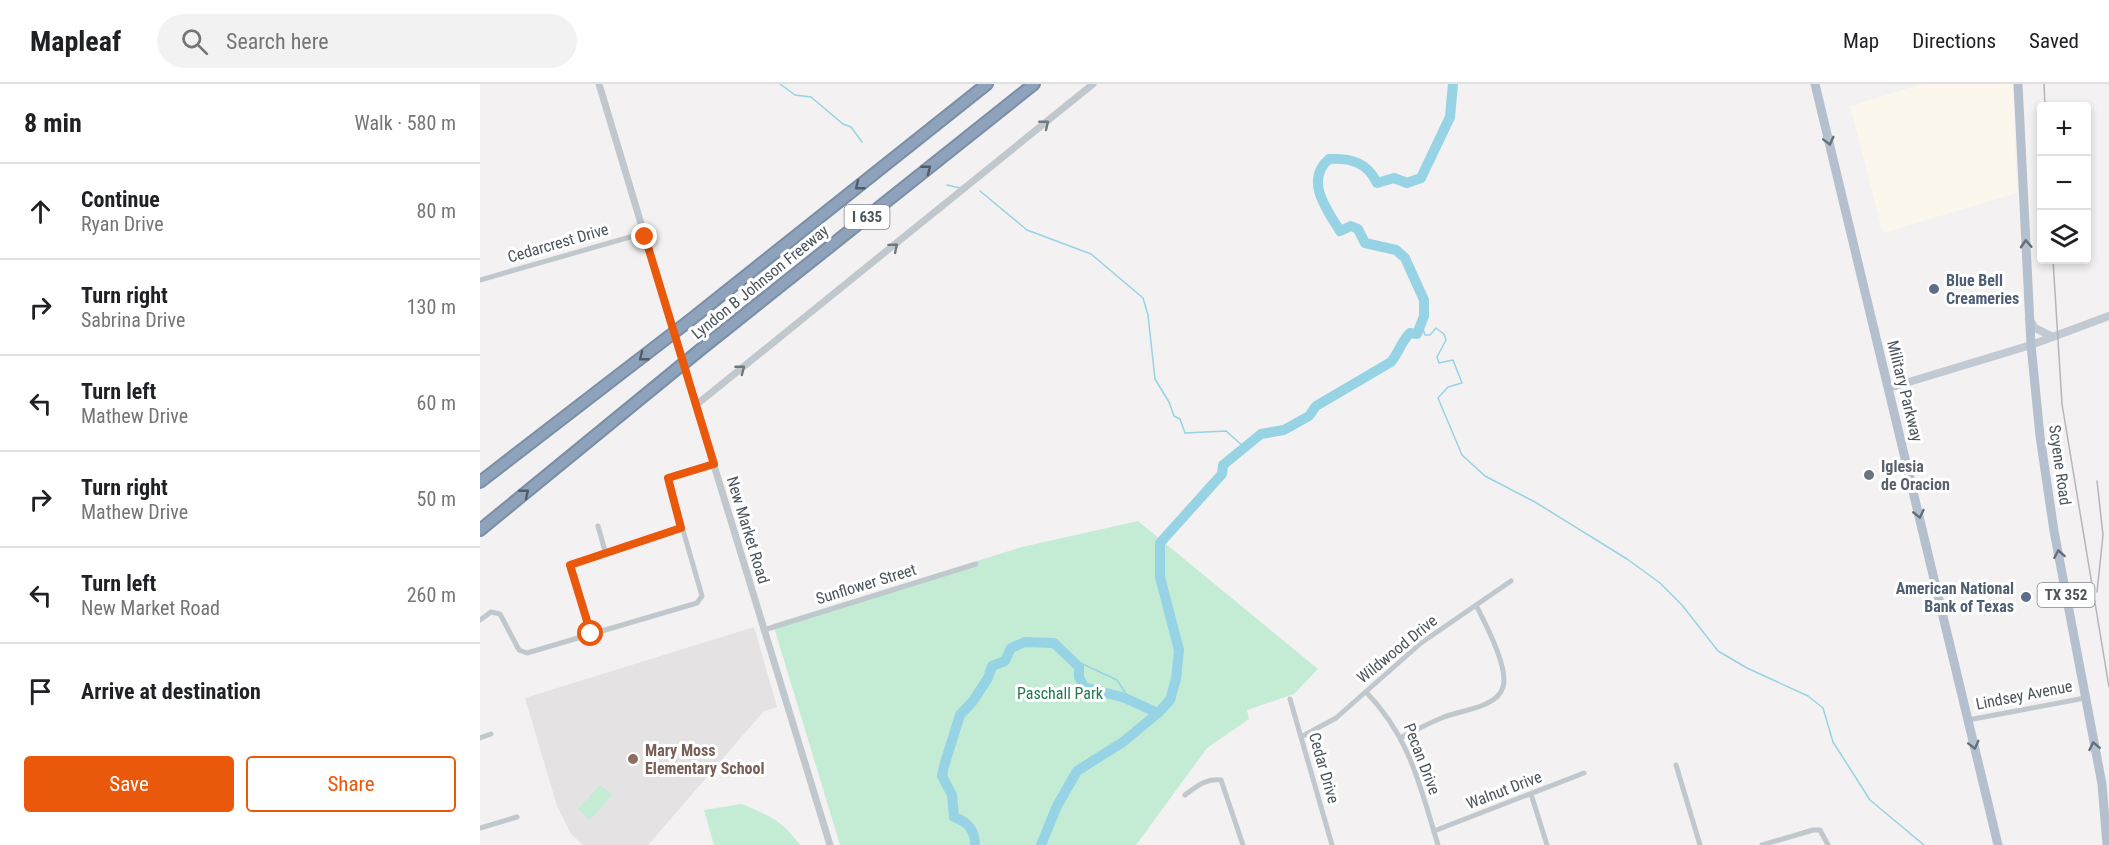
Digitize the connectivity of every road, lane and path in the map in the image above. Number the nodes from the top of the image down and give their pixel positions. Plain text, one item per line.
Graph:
1 (599, 84) edge
2 (987, 84) edge
3 (1034, 84) edge
4 (1093, 84) edge
5 (1815, 84) edge
6 (2018, 84) edge
7 (644, 233) junction
8 (480, 280) edge
9 (2109, 316) edge
10 (2029, 319) junction
11 (2051, 336) junction
12 (2031, 345) junction
13 (1889, 388) junction
14 (696, 405) junction
15 (714, 464) junction
16 (480, 482) edge
17 (598, 526) dead end
18 (681, 528) junction
19 (480, 530) edge
20 (605, 552) junction
21 (976, 564) dead end
22 (1511, 581) dead end
23 (1476, 606) junction
24 (480, 620) edge
25 (764, 630) junction
26 (591, 634) junction
27 (1366, 692) junction
28 (2085, 698) junction
29 (1290, 699) dead end
30 (1968, 720) junction
31 (491, 734) dead end
32 (1301, 737) junction
33 (1402, 737) junction
34 (480, 738) edge
35 (1676, 765) dead end
36 (1584, 773) dead end
37 (1531, 794) junction
38 (1185, 795) dead end
39 (517, 817) dead end
40 (480, 828) edge
41 (1434, 831) junction
42 (830, 845) edge
43 (1243, 845) edge
44 (1332, 845) edge
45 (1438, 845) edge
46 (1547, 845) edge
47 (1700, 845) edge
48 (1762, 845) edge
49 (1828, 845) edge
50 (1998, 845) edge
51 (2107, 845) edge

1 - 7 street, New Market Road
2 -> 16 highway, Lyndon B Johnson Freeway / I 635
19 -> 3 highway, Lyndon B Johnson Freeway / I 635
14 -> 4 street
5 -> 13 main road, Military Parkway
10 -> 6 main road, Scyene Road / TX 352
7 - 8 street, Cedarcrest Drive
7 - 14 street, New Market Road, bridge
9 - 11 main road
10 - 11 main road
10 - 12 main road, Scyene Road / TX 352
11 - 12 main road
12 - 13 main road
28 -> 12 main road, Scyene Road / TX 352
13 -> 30 main road, Military Parkway
14 - 15 street, New Market Road
15 - 18 street
15 - 25 street, New Market Road
17 - 20 street
18 - 20 street
18 - 26 street
20 - 26 street
21 - 25 street, Sunflower Street
22 - 23 street, Wildwood Drive
23 - 27 street, Wildwood Drive
23 - 33 street
24 - 26 street
25 - 42 street, New Market Road
27 - 32 street, Wildwood Drive
27 - 33 street, Pecan Drive
28 - 30 street, Lindsey Avenue
51 -> 28 main road, Scyene Road / TX 352
29 - 32 street, Cedar Drive
30 -> 50 main road, Military Parkway
31 - 34 street
32 - 44 street, Cedar Drive
33 - 41 street, Pecan Drive
35 - 47 street
36 - 37 street, Walnut Drive
37 - 41 street, Walnut Drive
37 - 46 street
38 - 43 street
39 - 40 street
41 - 45 street, Pecan Drive
48 - 49 street

